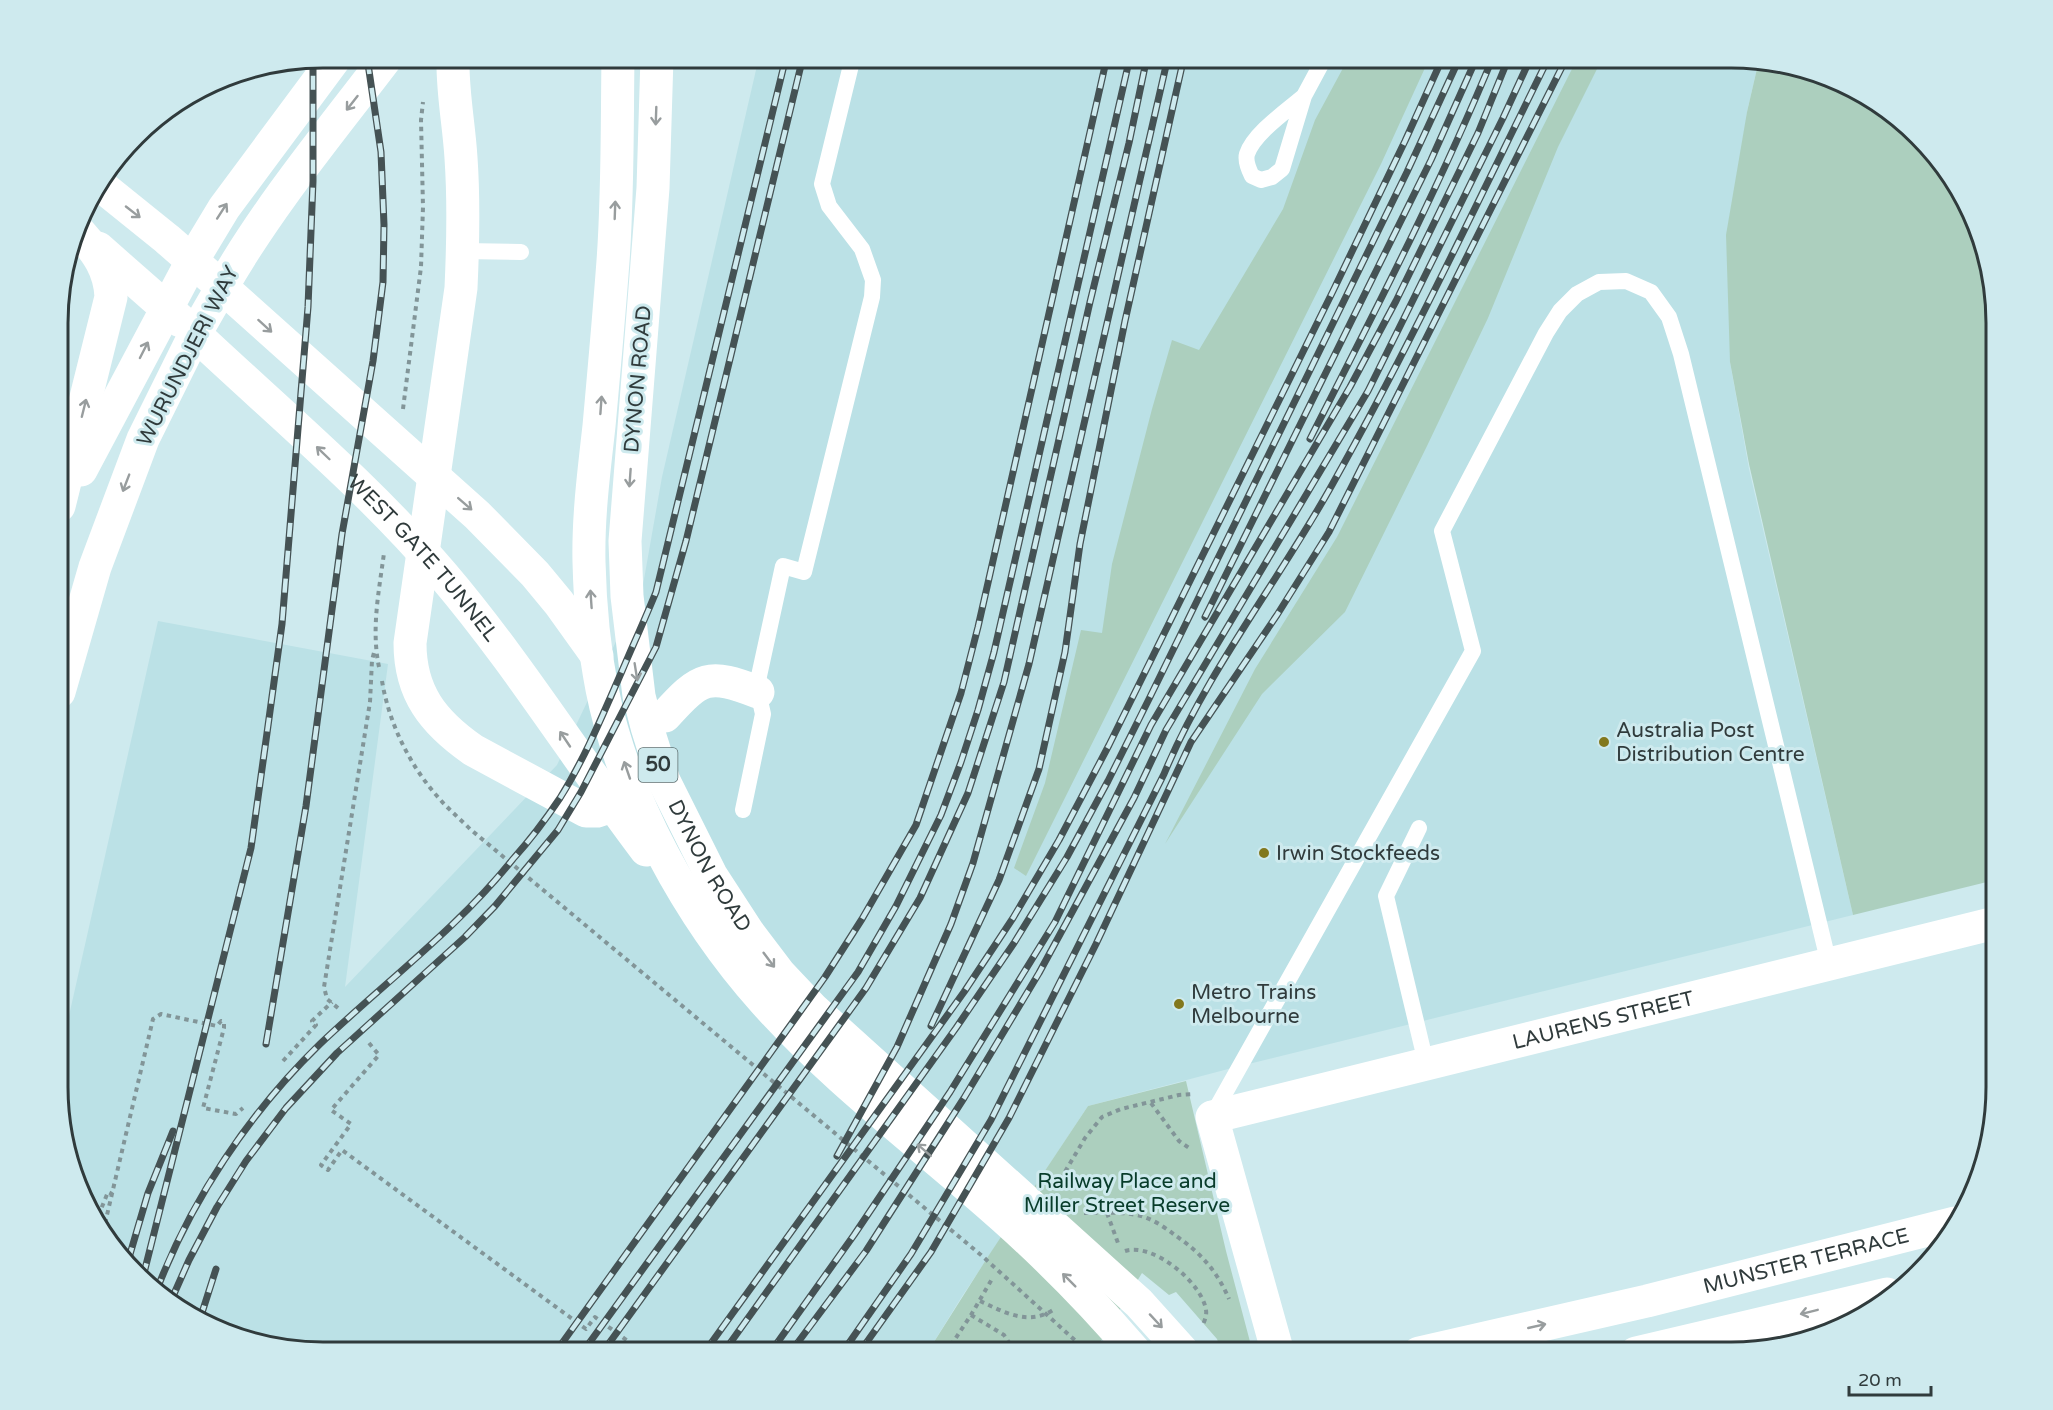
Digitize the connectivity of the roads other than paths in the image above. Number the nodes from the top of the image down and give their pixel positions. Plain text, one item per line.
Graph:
1 (328, 68) edge
2 (379, 68) edge
3 (453, 68) edge
4 (618, 68) edge
5 (657, 68) edge
6 (850, 68) edge
7 (1319, 68) edge
8 (1304, 96) junction
9 (105, 189) edge
10 (83, 235) edge
11 (83, 237) edge
12 (463, 251) junction
13 (521, 252) dead end
14 (192, 261) junction
15 (222, 287) junction
16 (166, 308) junction
17 (195, 334) junction
18 (68, 470) edge
19 (68, 497) edge
20 (598, 657) junction
21 (68, 661) edge
22 (758, 692) junction
23 (665, 716) dead end
24 (664, 781) junction
25 (606, 808) dead end
26 (743, 810) dead end
27 (1419, 828) dead end
28 (1986, 925) edge
29 (713, 937) junction
30 (1829, 964) junction
31 (1426, 1063) junction
32 (1204, 1105) junction
33 (1939, 1234) edge
34 (1756, 1273) junction
35 (1690, 1290) junction
36 (1877, 1296) edge
37 (1647, 1301) junction
38 (1768, 1323) junction
39 (1126, 1342) edge
40 (1195, 1342) edge
41 (1275, 1342) edge
42 (1467, 1342) edge
43 (1650, 1342) edge
44 (1704, 1342) edge
45 (1716, 1342) edge

14 -> 1 main road, WURUNDJERI WAY
2 -> 15 main road, WURUNDJERI WAY
3 - 12 main road
20 -> 4 main road, DYNON ROAD / 50
5 -> 24 main road, DYNON ROAD / 50
6 - 22 lane
7 - 8 lane
8 - 8 lane
9 -> 14 main road
10 - 16 main road, WEST GATE TUNNEL
18 -> 11 main road
12 - 13 lane
12 - 25 main road
14 - 15 main road
14 - 16 main road, WURUNDJERI WAY
15 - 17 main road, WURUNDJERI WAY
15 -> 20 main road
16 - 17 main road, WEST GATE TUNNEL
19 -> 16 main road, WURUNDJERI WAY
17 -> 21 main road, WURUNDJERI WAY
29 -> 17 main road, WEST GATE TUNNEL
20 - 24 main road
29 -> 20 main road, DYNON ROAD / 50
22 - 23 main road
22 - 26 lane
24 -> 40 main road, DYNON ROAD / 50
27 - 31 lane
28 - 30 main road, LAURENS STREET
39 -> 29 main road, DYNON ROAD / 50
30 - 31 main road, LAURENS STREET
30 - 32 lane
31 - 32 main road, LAURENS STREET
32 - 41 main road
33 - 34 main road, MUNSTER TERRACE
34 - 35 main road, MUNSTER TERRACE
34 - 38 main road
35 - 37 main road, MUNSTER TERRACE
35 - 44 main road
36 -> 38 main road
42 -> 37 main road, MUNSTER TERRACE
37 - 43 main road
38 - 45 main road

